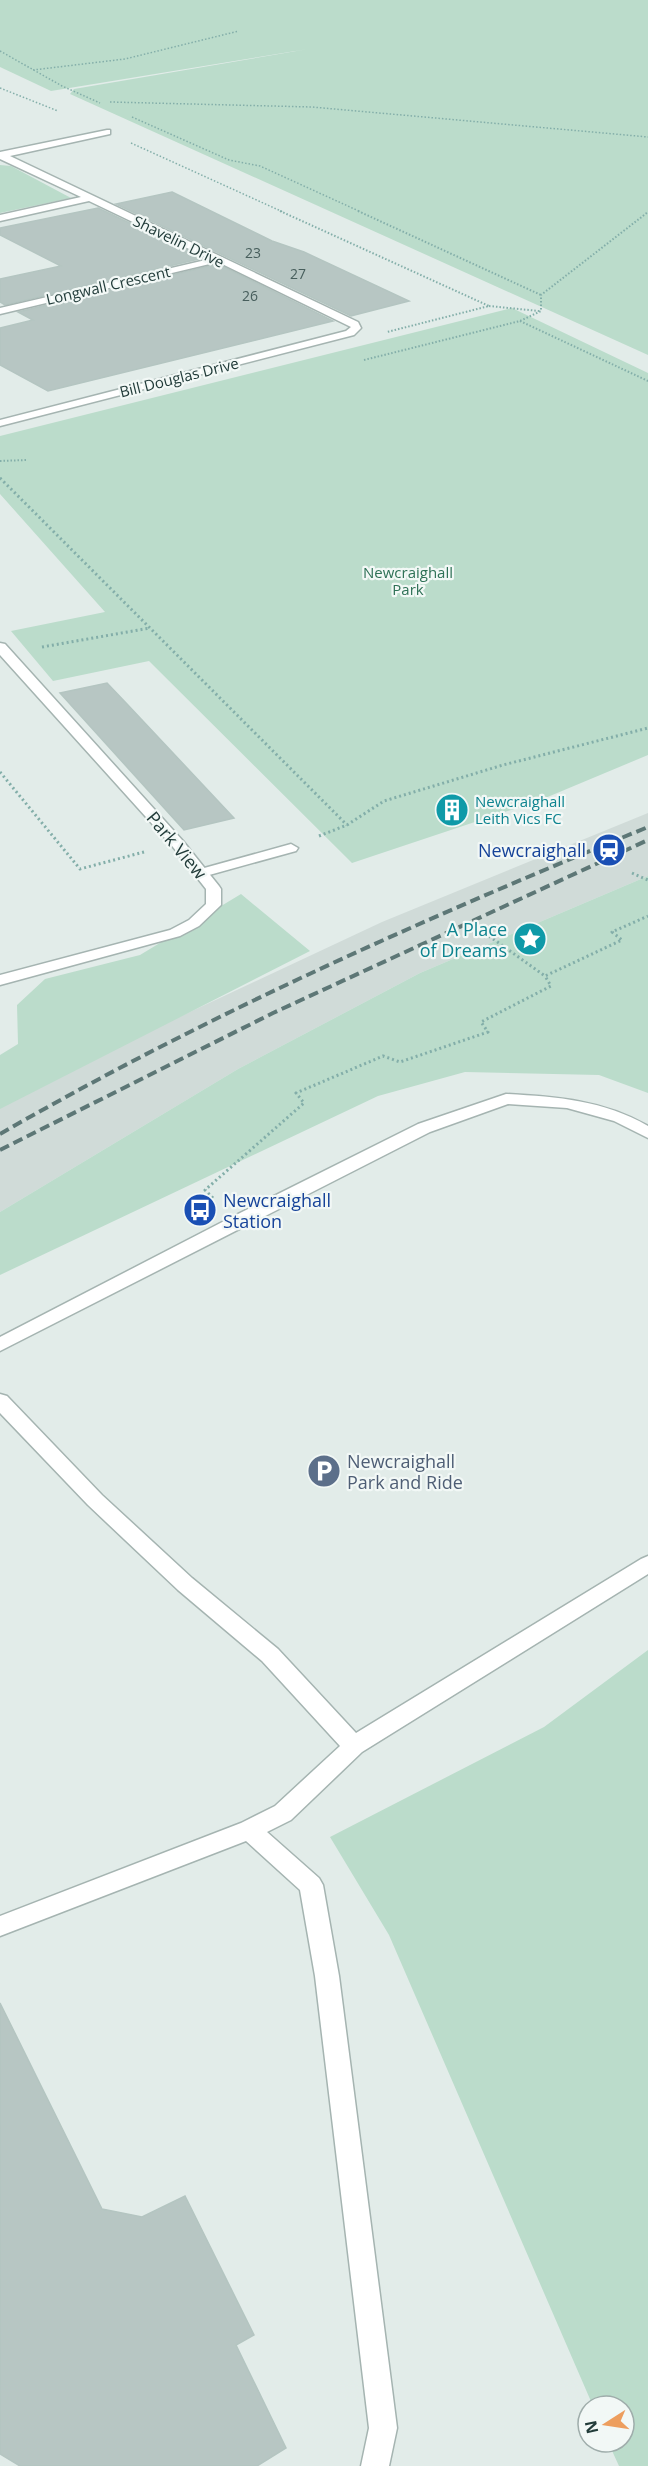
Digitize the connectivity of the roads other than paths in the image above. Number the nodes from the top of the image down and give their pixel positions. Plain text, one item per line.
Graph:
1 (107, 132) road end
2 (0, 156) edge
3 (90, 198) junction
4 (0, 218) edge
5 (216, 260) junction
6 (0, 311) edge
7 (356, 328) joint
8 (0, 423) edge
9 (3, 650) edge
10 (291, 848) road end
11 (202, 873) junction
12 (0, 980) edge
13 (648, 1133) edge
14 (0, 1344) edge
15 (0, 1401) edge
16 (648, 1564) edge
17 (354, 1746) junction
18 (249, 1830) junction
19 (0, 1926) edge
20 (375, 2466) edge

1 - 2 street
2 - 3 street, Shavelin Drive
3 - 4 street
3 - 5 street, Shavelin Drive
5 - 6 street, Longwall Crescent
5 - 7 street, Shavelin Drive
7 - 8 street, Bill Douglas Drive
9 - 11 street, Park View
10 - 11 street
11 - 12 street, Park View
13 - 14 street
15 - 17 street
16 - 17 street
17 - 18 street
18 - 19 street
18 - 20 street

